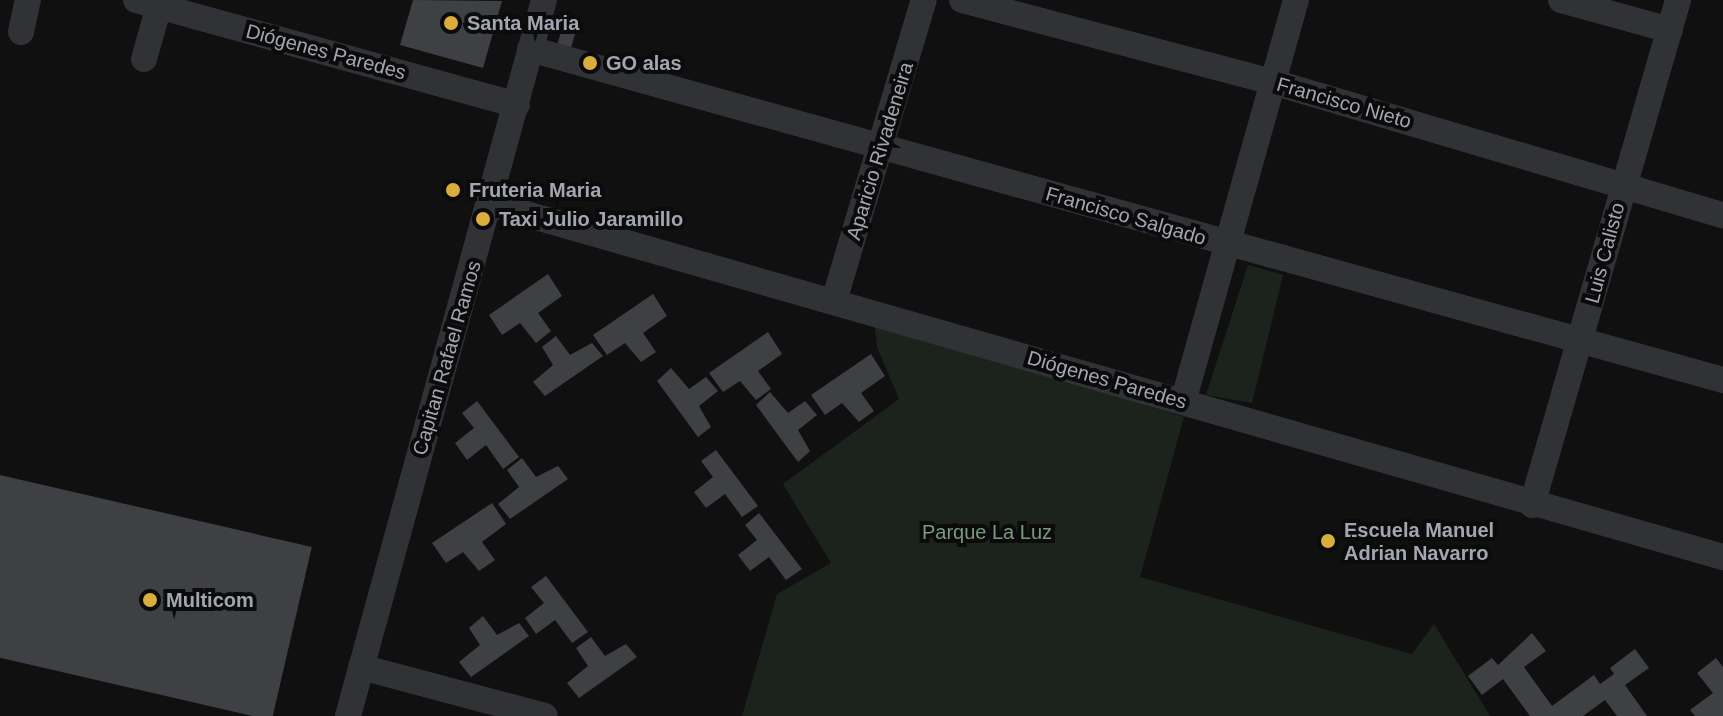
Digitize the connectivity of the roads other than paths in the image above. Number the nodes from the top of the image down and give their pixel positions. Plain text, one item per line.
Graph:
1 (28, 0) edge
2 (544, 0) edge
3 (924, 0) edge
4 (962, 0) edge
5 (1296, 0) edge
6 (1561, 0) edge
7 (1678, 0) edge
8 (147, 3) edge
9 (1670, 30) junction
10 (21, 32) dead end
11 (530, 49) junction
12 (144, 59) dead end
13 (1273, 82) junction
14 (517, 105) junction
15 (883, 147) junction
16 (1624, 186) junction
17 (491, 204) junction
18 (1723, 215) edge
19 (1226, 244) junction
20 (834, 301) junction
21 (1581, 341) junction
22 (1723, 380) edge
23 (1183, 402) junction
24 (1532, 505) junction
25 (1723, 557) edge
26 (361, 667) junction
27 (348, 716) edge
28 (545, 716) edge

1 - 10 street
2 - 11 street, Capitan Rafael Ramos
3 - 15 street, Aparicio Rivadeneira
4 - 13 street, Francisco Nieto
5 - 13 street
6 - 9 street
7 - 9 street, Luis Calisto
8 - 12 street
8 - 14 street, Diógenes Paredes
9 - 16 street, Luis Calisto
11 - 14 street, Capitan Rafael Ramos
11 - 15 street, Francisco Salgado
13 - 16 street, Francisco Nieto
13 - 19 street
14 - 17 street, Capitan Rafael Ramos
15 - 19 street, Francisco Salgado
15 - 20 street, Aparicio Rivadeneira
16 - 18 street, Francisco Nieto
16 - 21 street, Luis Calisto
17 - 20 street, Diógenes Paredes
17 - 26 street, Capitan Rafael Ramos
19 - 21 street, Francisco Salgado
19 - 23 street
20 - 23 street, Diógenes Paredes
21 - 22 street, Francisco Salgado
21 - 24 street, Luis Calisto
23 - 24 street, Diógenes Paredes
24 - 25 street, Diógenes Paredes
26 - 27 street, Capitan Rafael Ramos
26 - 28 street

